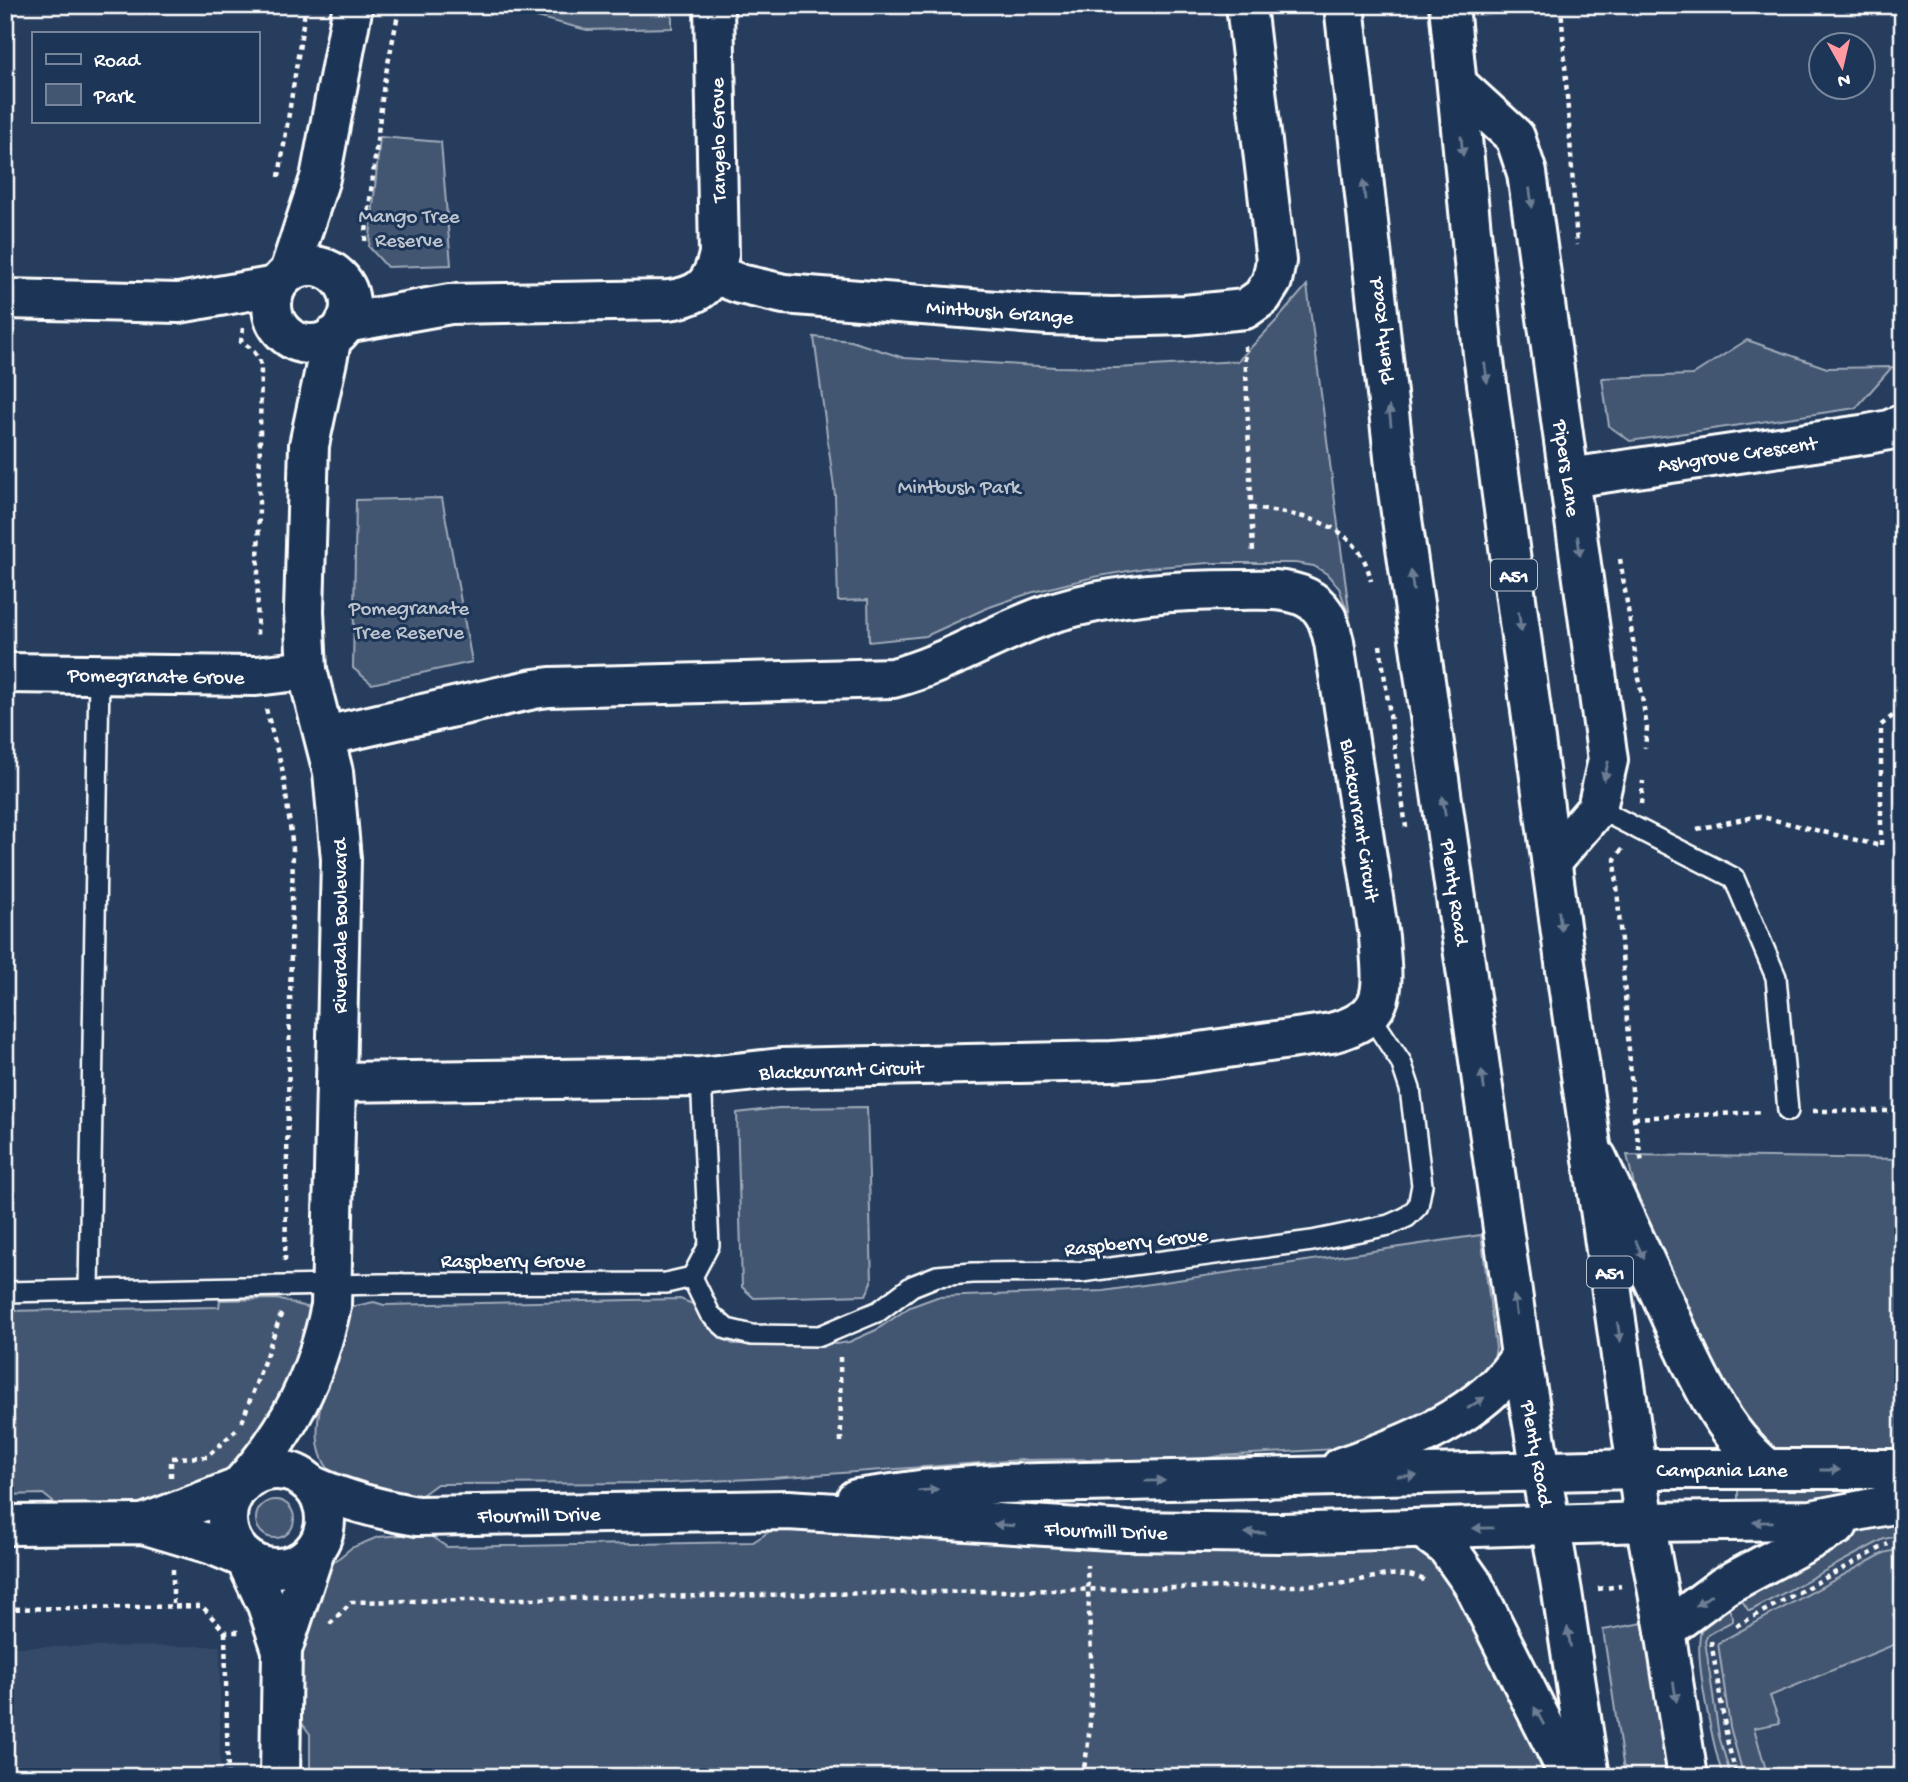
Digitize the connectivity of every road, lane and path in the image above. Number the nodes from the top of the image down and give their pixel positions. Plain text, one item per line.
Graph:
1 (306, 5) edge
2 (353, 5) edge
3 (400, 5) edge
4 (714, 5) edge
5 (1344, 5) edge
6 (1449, 5) edge
7 (1246, 8) edge
8 (1457, 84) junction
9 (320, 178) junction
10 (278, 183) dead end
11 (365, 241) dead end
12 (714, 274) junction
13 (282, 279) junction
14 (341, 280) junction
15 (5, 299) edge
16 (179, 303) junction
17 (450, 304) junction
18 (1245, 309) junction
19 (271, 329) junction
20 (339, 330) junction
21 (1903, 424) edge
22 (309, 445) junction
23 (1569, 478) junction
24 (1254, 590) junction
25 (307, 670) junction
26 (5, 673) edge
27 (99, 675) junction
28 (256, 676) junction
29 (1903, 708) edge
30 (325, 736) junction
31 (1642, 801) dead end
32 (1597, 808) junction
33 (1653, 809) dead end
34 (1689, 830) dead end
35 (1552, 861) junction
36 (1370, 1015) junction
37 (701, 1077) junction
38 (337, 1083) junction
39 (1788, 1111) dead end
40 (1590, 1144) junction
41 (692, 1277) junction
42 (333, 1285) junction
43 (285, 1286) junction
44 (89, 1290) junction
45 (5, 1292) edge
46 (839, 1328) junction
47 (1521, 1355) junction
48 (298, 1406) junction
49 (841, 1443) dead end
50 (1767, 1468) junction
51 (1638, 1469) junction
52 (1903, 1469) edge
53 (1541, 1473) junction
54 (1302, 1478) junction
55 (313, 1486) junction
56 (239, 1487) junction
57 (1887, 1505) edge
58 (788, 1510) junction
59 (416, 1516) junction
60 (1645, 1522) junction
61 (162, 1524) junction
62 (5, 1525) edge
63 (1551, 1526) junction
64 (1086, 1529) junction
65 (1424, 1530) junction
66 (1895, 1543) dead end
67 (316, 1549) junction
68 (245, 1558) junction
69 (1433, 1585) dead end
70 (1088, 1590) junction
71 (173, 1606) junction
72 (5, 1609) edge
73 (1903, 1615) edge
74 (1903, 1623) edge
75 (1733, 1628) dead end
76 (1665, 1630) junction
77 (225, 1632) junction
78 (1722, 1634) dead end
79 (282, 1636) junction
80 (228, 1777) edge
81 (280, 1777) edge
82 (1082, 1777) edge
83 (1570, 1777) edge
84 (1590, 1777) edge
85 (1688, 1777) edge
86 (1737, 1777) edge

1 - 10 path
2 - 9 main road
3 - 11 path
4 - 12 main road, Tangelo Grove
47 -> 5 main road, Plenty Road
6 - 8 main road, A51
7 - 18 main road
8 -> 23 main road, Pipers Lane
8 -> 35 main road, A51
9 - 13 main road
9 - 14 main road
12 - 17 main road
12 - 18 main road, Mintbush Grange
13 - 14 main road
13 - 16 main road
13 - 19 main road
14 - 17 main road
14 - 20 main road
15 - 16 main road
16 - 19 main road
17 - 20 main road
18 - 24 path
19 - 20 main road
19 - 22 main road, Riverdale Boulevard
19 - 28 path
20 - 22 main road, Riverdale Boulevard
21 - 23 main road, Ashgrove Crescent
22 - 25 main road, Riverdale Boulevard
23 -> 32 main road, Pipers Lane
24 - 30 main road, Blackcurrant Circuit
24 - 36 main road, Blackcurrant Circuit
25 - 28 main road, Pomegranate Grove
25 - 30 main road, Riverdale Boulevard
26 - 27 main road, Pomegranate Grove
27 - 28 main road, Pomegranate Grove
27 - 44 lane
28 - 43 path
29 - 34 path
30 - 38 main road, Riverdale Boulevard
31 - 33 path
32 - 35 main road, Pipers Lane
32 - 39 lane
35 -> 40 main road, A51
36 - 37 main road, Blackcurrant Circuit
36 - 46 lane, Raspberry Grove
37 - 38 main road, Blackcurrant Circuit
37 - 41 lane
38 - 42 main road, Riverdale Boulevard
40 -> 50 main road
40 -> 51 main road, A51
41 - 42 lane, Raspberry Grove
41 - 46 lane, Raspberry Grove
42 - 43 lane, Raspberry Grove
42 - 48 main road, Riverdale Boulevard
43 - 44 lane, Raspberry Grove
43 - 61 path
44 - 45 lane, Raspberry Grove
46 - 49 path
47 - 53 main road, Plenty Road
54 -> 47 main road, Flourmill Drive
48 - 55 main road, Riverdale Boulevard
48 - 56 main road, Riverdale Boulevard
50 - 51 main road, Campania Lane
50 -> 52 main road, Campania Lane
51 - 53 main road, Campania Lane
51 - 60 main road, A51
54 -> 53 main road, Flourmill Drive
53 - 63 main road, Plenty Road
58 -> 54 main road, Flourmill Drive
55 - 56 main road
55 - 59 main road, Flourmill Drive
55 - 67 main road
56 - 61 main road
56 - 68 main road
57 -> 60 main road
57 -> 76 main road
58 - 59 main road, Flourmill Drive
64 -> 58 main road, Flourmill Drive
59 - 67 main road, Flourmill Drive
60 - 63 main road
60 - 76 main road, A51
61 - 62 main road
61 - 68 main road
61 - 71 path
63 -> 65 main road, Flourmill Drive
84 -> 63 main road, Plenty Road
65 -> 64 main road, Flourmill Drive
64 - 70 path
83 -> 65 main road
66 - 75 path
67 - 68 main road
67 - 79 main road
68 - 79 main road
69 - 70 path
70 - 79 path
70 - 82 path
71 - 72 path
71 - 77 path
73 - 74 path
76 -> 85 main road, A51
77 - 79 path
77 - 80 path
78 - 86 path
79 - 81 main road

